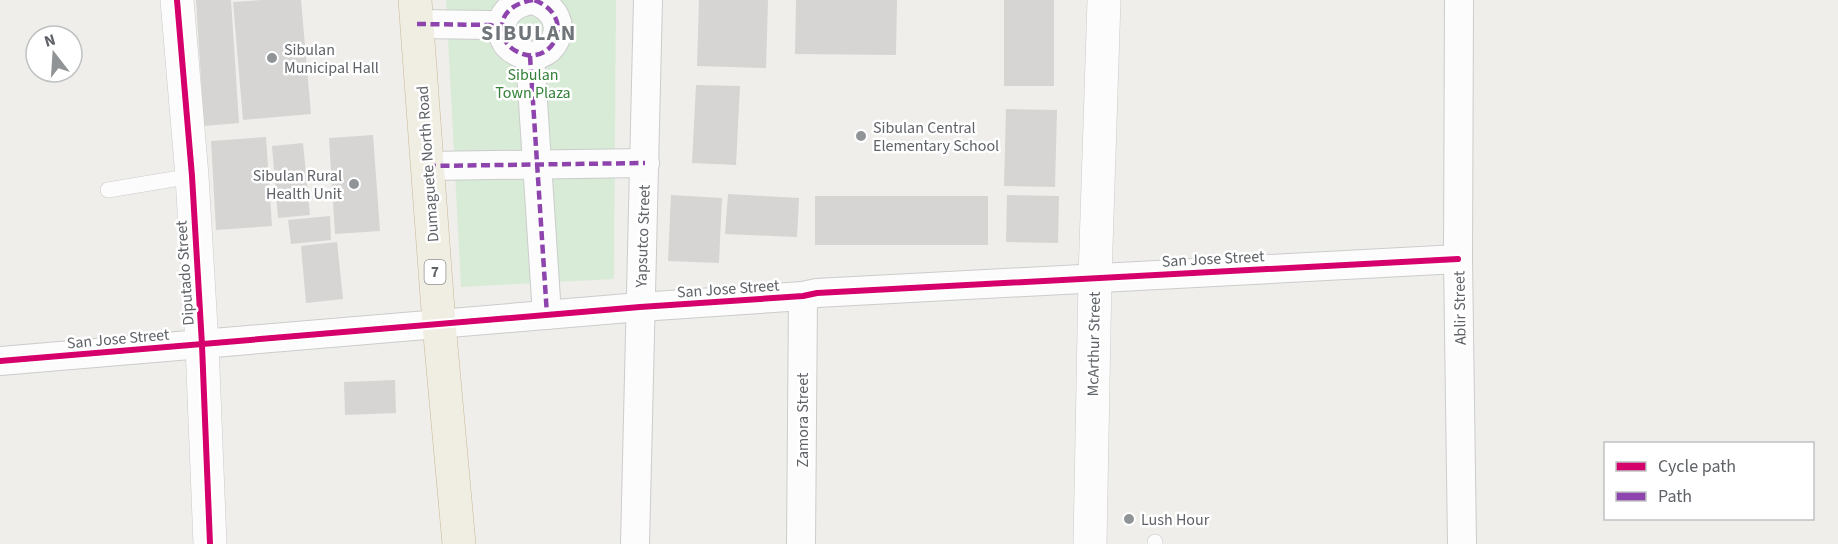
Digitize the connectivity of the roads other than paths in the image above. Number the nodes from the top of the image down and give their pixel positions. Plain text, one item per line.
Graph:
1 (177, 0) edge
2 (534, 0) edge
3 (648, 0) edge
4 (1104, 0) edge
5 (1459, 0) edge
6 (416, 12) edge
7 (502, 28) junction
8 (530, 56) junction
9 (645, 163) junction
10 (537, 165) junction
11 (427, 166) junction
12 (192, 176) junction
13 (108, 190) dead end
14 (1458, 259) junction
15 (1095, 278) junction
16 (803, 296) junction
17 (640, 307) junction
18 (547, 315) junction
19 (439, 324) junction
20 (202, 345) junction
21 (0, 361) edge
22 (210, 544) edge
23 (459, 544) edge
24 (634, 544) edge
25 (801, 544) edge
26 (1090, 544) edge
27 (1462, 544) edge

1 - 12 street, Diputado Street
2 - 7 street
2 - 8 street
3 - 9 street, Yapsutco Street
4 - 15 street, McArthur Street
5 - 14 street, Ablir Street
6 - 7 street
6 - 11 highway, Dumaguete North Road / 7
7 - 8 street
8 - 10 street
9 - 10 street
9 - 17 street, Yapsutco Street
10 - 11 street
10 - 18 street
11 - 19 highway, Dumaguete North Road / 7
12 - 13 lane
12 - 20 street, Diputado Street
14 - 15 street, San Jose Street
14 - 27 street, Ablir Street
15 - 16 street, San Jose Street
15 - 26 street, McArthur Street
16 - 17 street, San Jose Street
16 - 25 street, Zamora Street
17 - 18 street, San Jose Street
17 - 24 street, Yapsutco Street
18 - 19 street, San Jose Street
19 - 20 street, San Jose Street
19 - 23 highway, Dumaguete North Road / 7
20 - 21 street, San Jose Street
20 - 22 street, Diputado Street

